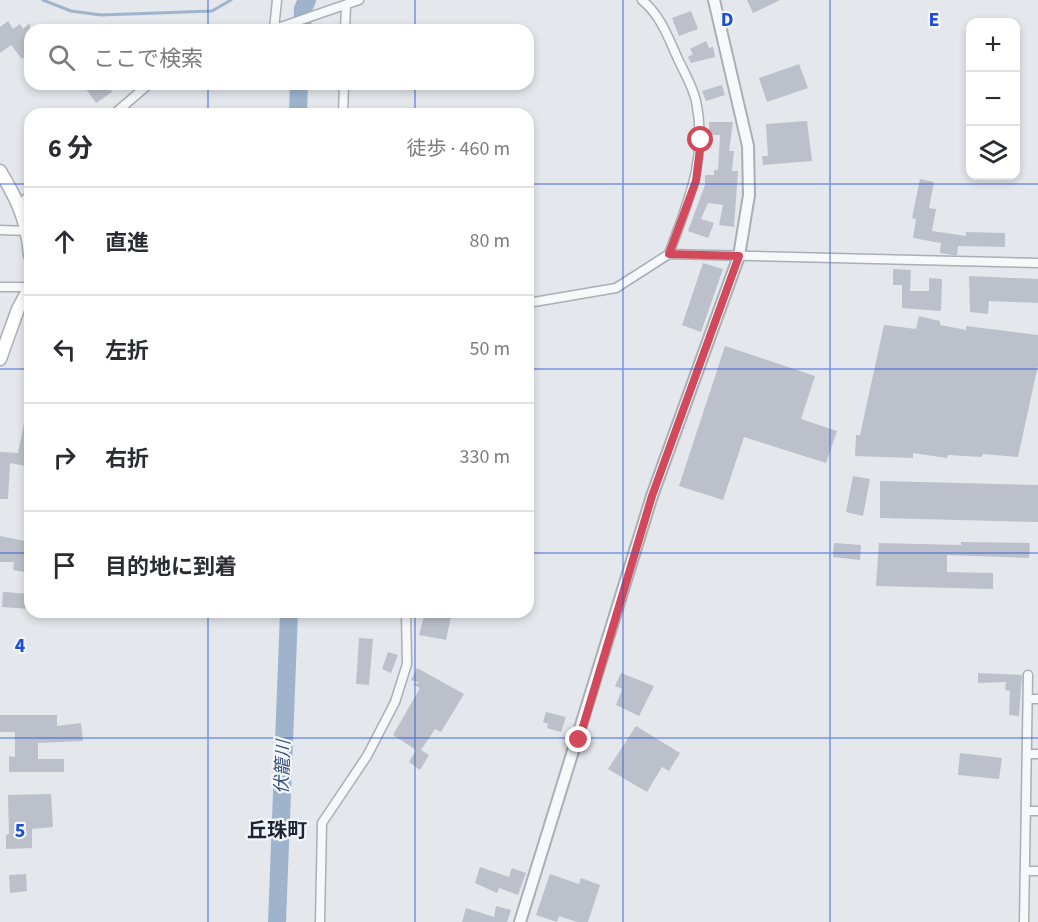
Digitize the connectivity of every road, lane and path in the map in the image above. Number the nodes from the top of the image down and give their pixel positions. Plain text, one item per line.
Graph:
1 (278, 0) edge
2 (359, 0) edge
3 (642, 0) edge
4 (714, 0) edge
5 (346, 5) junction
6 (274, 24) edge
7 (290, 24) edge
8 (345, 24) edge
9 (141, 90) edge
10 (344, 90) edge
11 (121, 108) edge
12 (343, 108) edge
13 (0, 171) edge
14 (24, 200) edge
15 (20, 204) junction
16 (24, 218) edge
17 (0, 230) edge
18 (24, 231) edge
19 (669, 254) junction
20 (739, 256) junction
21 (1038, 262) edge
22 (0, 287) edge
23 (24, 287) edge
24 (24, 298) edge
25 (534, 302) edge
26 (0, 359) edge
27 (406, 618) edge
28 (1028, 675) dead end
29 (1033, 699) edge
30 (1028, 754) junction
31 (1038, 754) edge
32 (1027, 811) junction
33 (1038, 811) edge
34 (1025, 871) junction
35 (1038, 871) edge
36 (320, 922) edge
37 (520, 922) edge
38 (1024, 922) edge

1 - 6 street
2 - 5 street
3 - 19 street
4 - 20 street
5 - 7 street
5 - 8 street
9 - 11 street
10 - 12 street
13 - 15 main road
14 - 15 street
15 - 16 main road
17 - 18 street
19 - 20 street
19 - 25 street
20 - 21 street
20 - 37 street
22 - 23 street
24 - 26 main road
27 - 36 street
28 - 29 street
29 - 30 street
30 - 31 street
30 - 32 street
32 - 33 street
32 - 34 street
34 - 35 street
34 - 38 street

